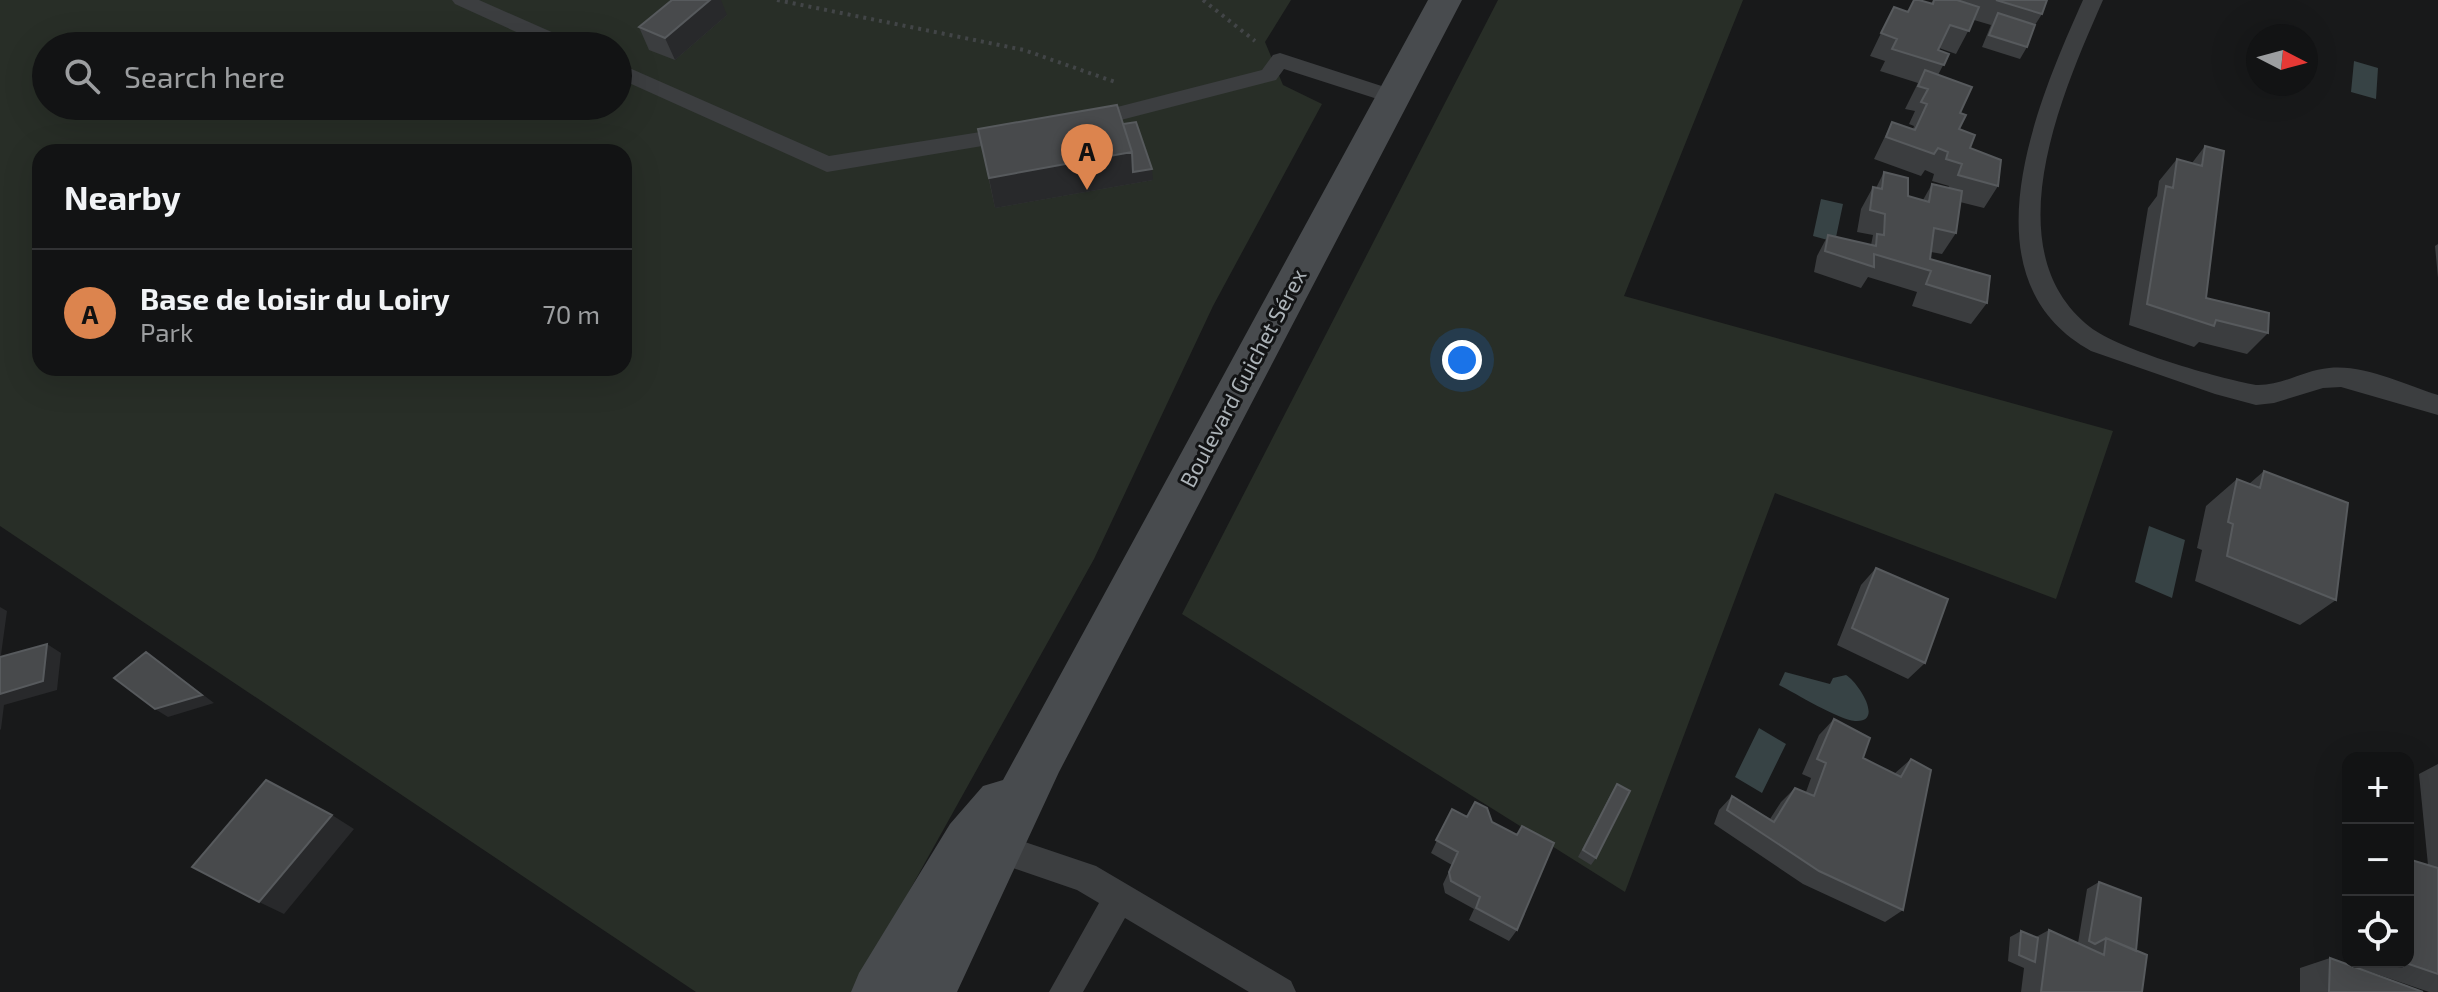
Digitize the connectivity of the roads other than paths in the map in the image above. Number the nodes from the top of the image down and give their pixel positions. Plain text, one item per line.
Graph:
1 (462, 0) edge
2 (1445, 0) edge
3 (2093, 0) edge
4 (534, 32) edge
5 (632, 76) edge
6 (1393, 97) junction
7 (1061, 126) edge
8 (1030, 131) edge
9 (2438, 405) edge
10 (1041, 755) junction
11 (998, 848) junction
12 (1119, 899) junction
13 (878, 992) edge
14 (929, 992) edge
15 (1065, 992) edge
16 (1280, 992) edge

1 - 4 lane
2 - 6 main road, Boulevard Guichet Sérex
3 - 9 lane
5 - 8 lane
6 - 7 lane
6 - 10 main road, Boulevard Guichet Sérex
10 - 11 main road, Boulevard Guichet Sérex
10 - 13 main road, Boulevard Guichet Sérex
11 - 12 lane
11 - 14 main road, Boulevard Guichet Sérex
12 - 15 lane
12 - 16 lane

